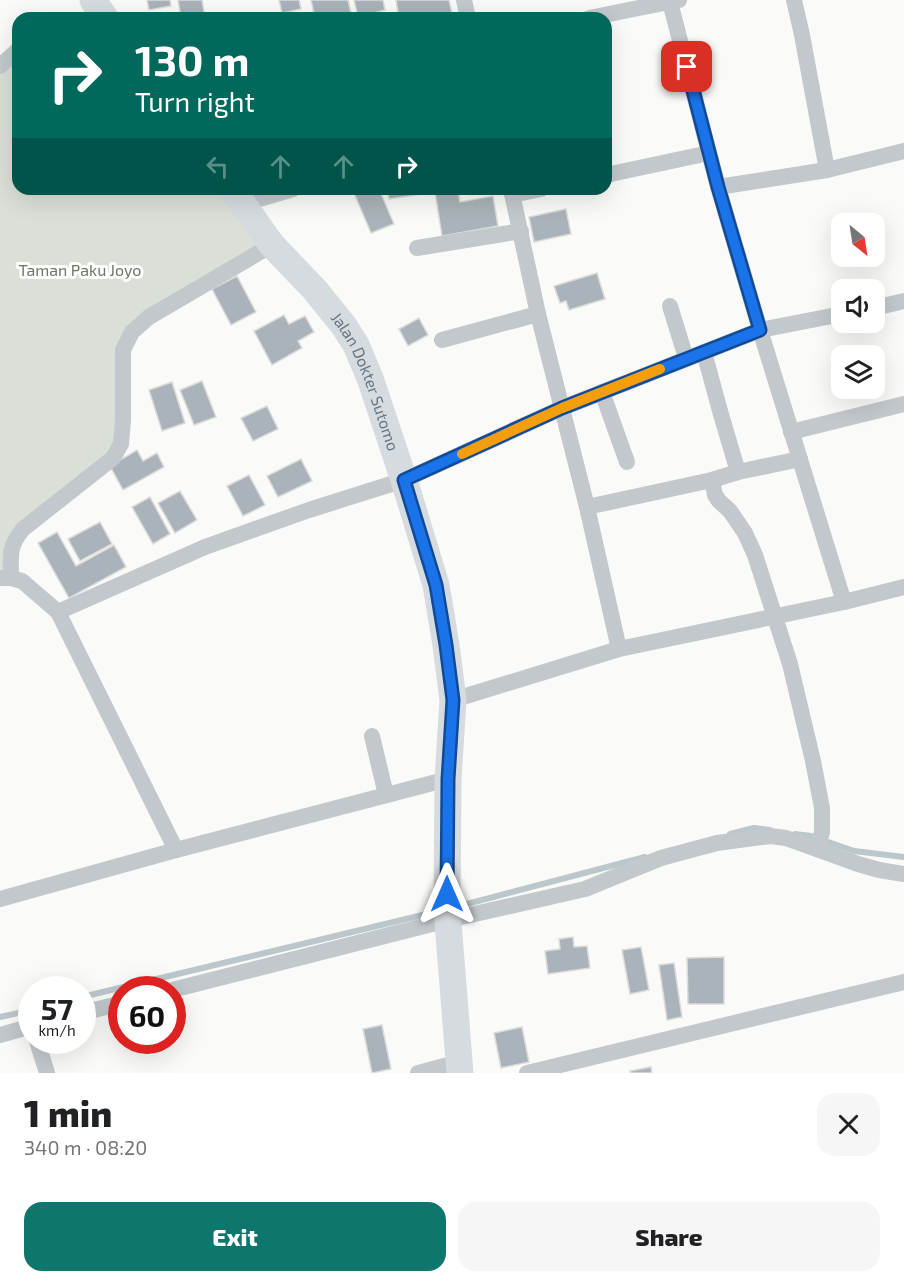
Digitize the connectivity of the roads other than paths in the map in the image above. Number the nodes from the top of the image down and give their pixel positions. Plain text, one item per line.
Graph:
1 (794, 0) edge
2 (674, 1) edge
3 (641, 4) edge
4 (611, 12) edge
5 (12, 54) edge
6 (0, 66) edge
7 (904, 151) edge
8 (709, 153) junction
9 (827, 170) junction
10 (612, 174) edge
11 (718, 187) junction
12 (513, 195) edge
13 (237, 197) edge
14 (521, 231) junction
15 (272, 245) junction
16 (417, 248) dead end
17 (904, 301) edge
18 (885, 305) edge
19 (670, 306) dead end
20 (538, 314) junction
21 (831, 316) edge
22 (760, 330) junction
23 (442, 340) dead end
24 (704, 352) junction
25 (686, 358) junction
26 (602, 392) junction
27 (904, 404) edge
28 (562, 408) junction
29 (791, 432) junction
30 (800, 459) junction
31 (627, 462) dead end
32 (738, 472) junction
33 (404, 480) junction
34 (712, 480) junction
35 (587, 507) junction
36 (6, 578) edge
37 (904, 587) edge
38 (844, 602) junction
39 (58, 612) junction
40 (774, 616) junction
41 (620, 649) junction
42 (453, 700) junction
43 (372, 736) dead end
44 (448, 779) junction
45 (386, 795) junction
46 (820, 842) junction
47 (176, 849) junction
48 (904, 874) edge
49 (0, 899) edge
50 (448, 920) junction
51 (904, 982) edge
52 (186, 986) edge
53 (18, 1030) edge
54 (0, 1035) edge
55 (41, 1054) edge
56 (460, 1067) edge
57 (47, 1073) edge
58 (418, 1073) edge
59 (527, 1073) edge

1 - 9 street
2 - 3 street
2 - 8 street
3 - 4 street
5 - 6 street
7 - 9 street
8 - 10 street
8 - 11 street
9 - 11 street
11 - 22 street
12 - 14 street
13 - 15 main road, Jalan Dokter Sutomo
14 - 16 street
14 - 20 street
15 - 33 main road, Jalan Dokter Sutomo
15 - 36 street
17 - 18 street
19 - 25 street
20 - 23 street
20 - 28 street
21 - 22 street
22 - 24 street
22 - 29 street
24 - 25 street
24 - 32 street
25 - 26 street
26 - 28 street
26 - 31 street
27 - 29 street
28 - 33 street
28 - 35 street
29 - 30 street
30 - 32 street
30 - 38 street
32 - 34 street
33 - 39 street
33 - 42 main road, Jalan Dokter Sutomo
34 - 35 street
34 - 40 street
35 - 41 street
36 - 39 street
37 - 38 street
38 - 40 street
39 - 47 street
40 - 41 street
40 - 46 street
41 - 42 street
42 - 44 main road, Jalan Dokter Sutomo
43 - 45 street
44 - 45 street
44 - 50 main road, Jalan Dokter Sutomo
45 - 47 street
46 - 48 street
46 - 50 street
47 - 49 street
50 - 52 street
50 - 56 main road, Jalan Dokter Sutomo
51 - 59 street
53 - 54 street
55 - 57 street
56 - 58 street

